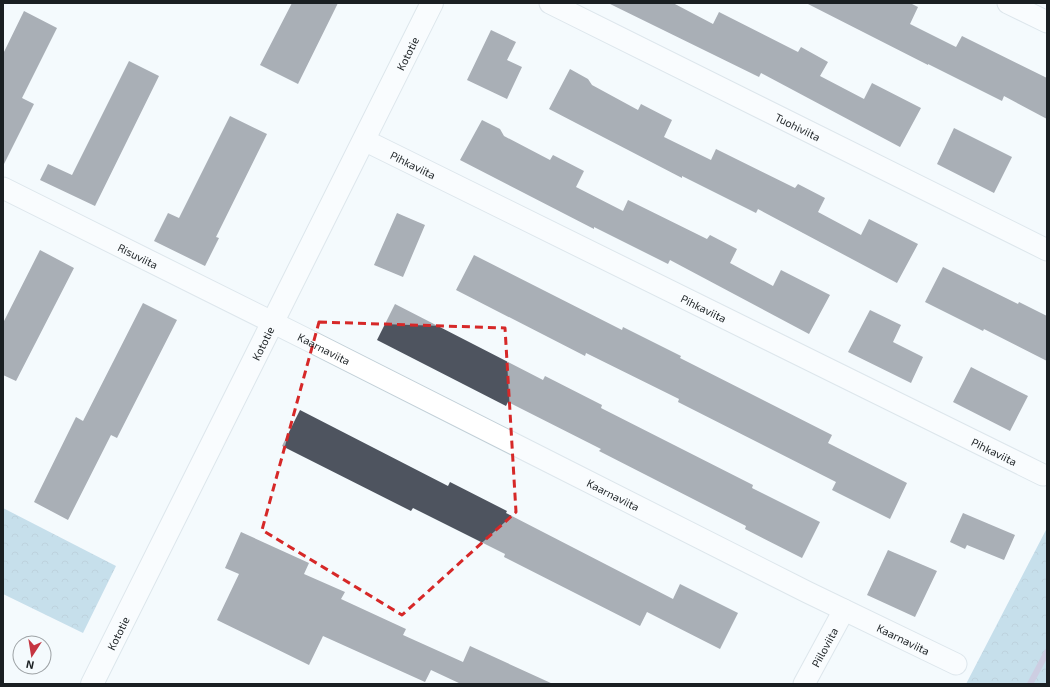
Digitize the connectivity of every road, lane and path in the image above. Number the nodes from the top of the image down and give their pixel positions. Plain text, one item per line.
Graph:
1 (432, 3) edge
2 (550, 3) edge
3 (1008, 3) edge
4 (1047, 22) edge
5 (364, 140) junction
6 (3, 188) edge
7 (1047, 250) edge
8 (272, 323) junction
9 (1043, 475) dead end
10 (844, 610) junction
11 (956, 664) dead end
12 (92, 684) edge
13 (804, 684) edge

1 - 5 street, Kototie
2 - 7 street, Tuohiviita
3 - 4 street
5 - 8 street, Kototie
5 - 9 street, Pihkaviita
6 - 8 street, Risuviita
8 - 10 street, Kaarnaviita
8 - 12 street, Kototie
10 - 11 street, Kaarnaviita
10 - 13 street, Piiloviita

